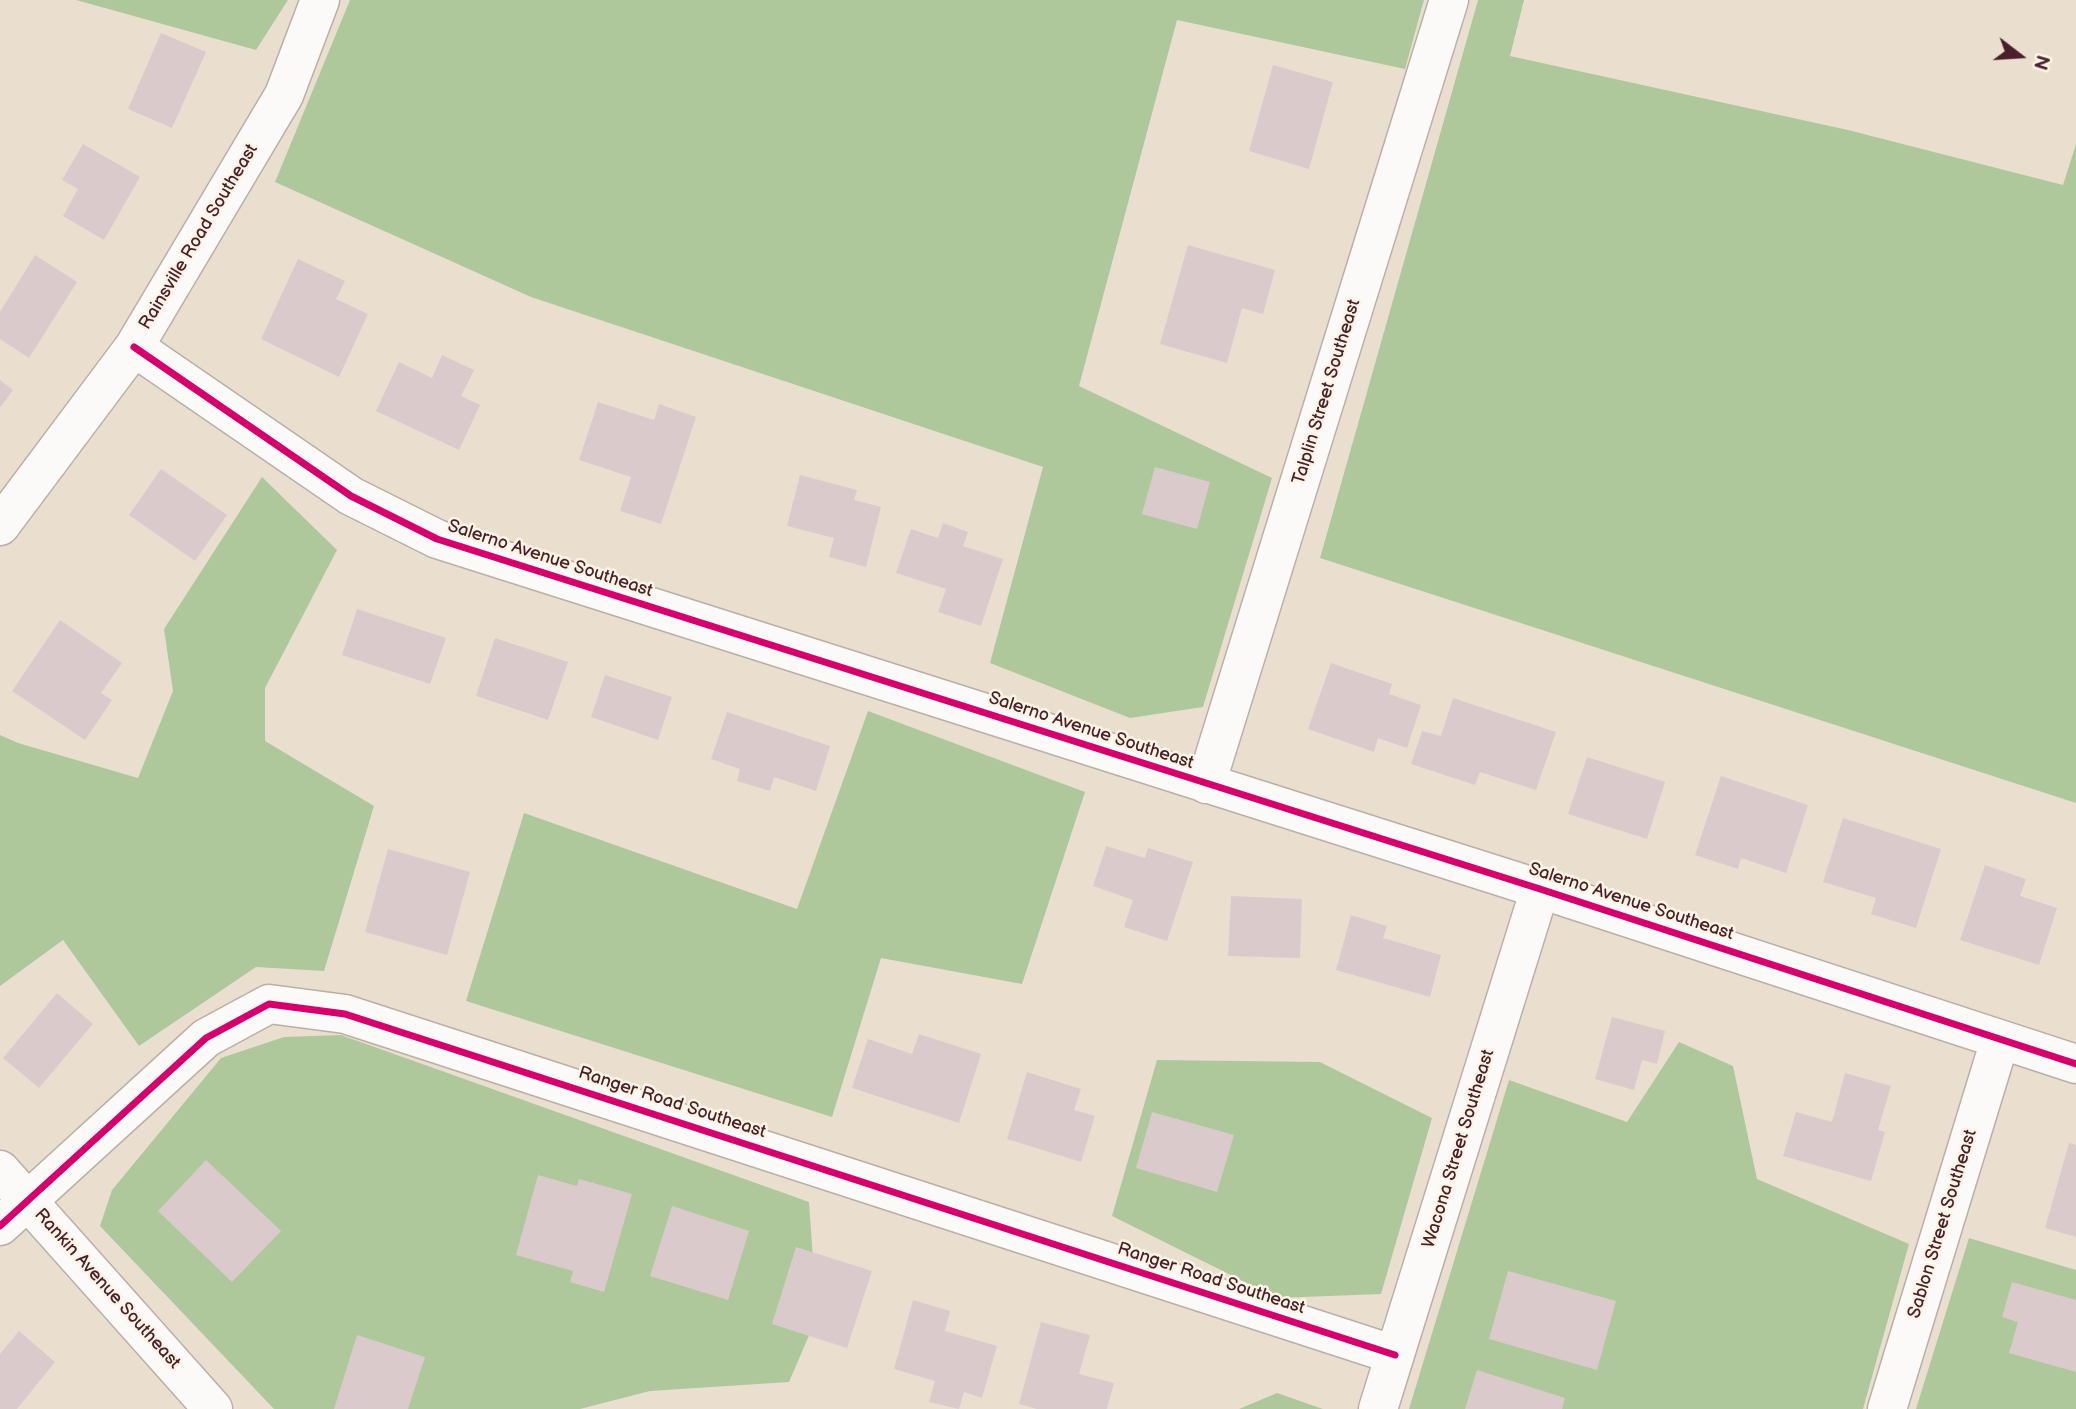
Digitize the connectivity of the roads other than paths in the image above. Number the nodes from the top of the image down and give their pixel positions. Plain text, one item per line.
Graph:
1 (320, 0) edge
2 (1449, 0) edge
3 (134, 347) junction
4 (0, 526) edge
5 (1206, 784) junction
6 (1540, 889) junction
7 (2000, 1040) junction
8 (2076, 1064) edge
9 (0, 1170) edge
10 (28, 1200) junction
11 (0, 1226) edge
12 (1395, 1355) junction
13 (213, 1409) edge
14 (1378, 1409) edge
15 (1887, 1409) edge

1 - 3 street, Rainsville Road Southeast
2 - 5 street, Talplin Street Southeast
3 - 4 street, Rainsville Road Southeast
3 - 5 street, Salerno Avenue Southeast
5 - 6 street, Salerno Avenue Southeast
6 - 7 street, Salerno Avenue Southeast
6 - 12 street, Wacona Street Southeast
7 - 8 street, Salerno Avenue Southeast
7 - 15 street, Sablon Street Southeast
9 - 10 street, Rankin Avenue Southeast
10 - 11 street, Ranger Road Southeast
10 - 12 street, Ranger Road Southeast
10 - 13 street, Rankin Avenue Southeast
12 - 14 street, Wacona Street Southeast

